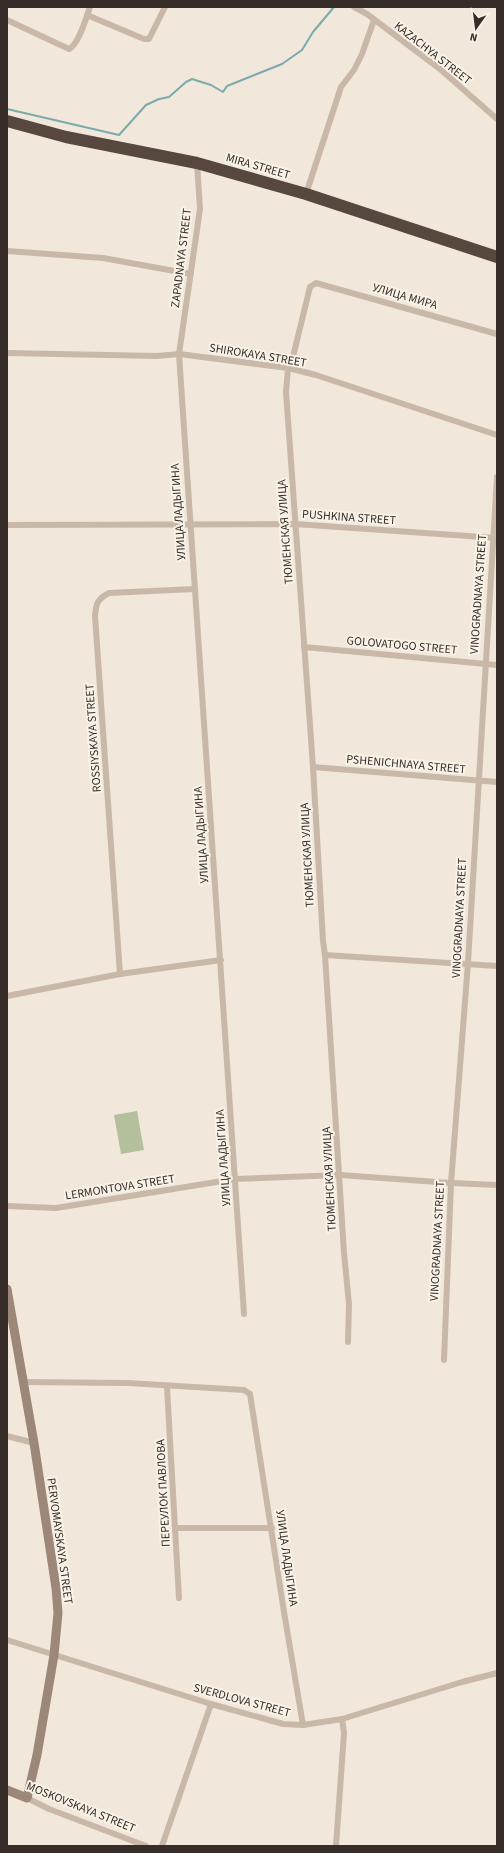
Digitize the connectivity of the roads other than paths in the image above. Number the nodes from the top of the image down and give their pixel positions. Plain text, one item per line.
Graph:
1 (90, 7) edge
2 (165, 7) edge
3 (354, 7) edge
4 (370, 7) edge
5 (367, 14) junction
6 (87, 15) junction
7 (7, 20) edge
8 (374, 20) junction
9 (497, 119) edge
10 (7, 121) edge
11 (197, 163) junction
12 (306, 194) junction
13 (7, 251) edge
14 (497, 257) edge
15 (191, 274) junction
16 (310, 290) joint
17 (497, 334) edge
18 (7, 353) edge
19 (179, 354) junction
20 (289, 368) junction
21 (497, 434) edge
22 (497, 477) edge
23 (190, 524) junction
24 (295, 524) junction
25 (7, 525) edge
26 (495, 538) edge
27 (195, 589) junction
28 (304, 647) junction
29 (484, 664) junction
30 (497, 665) edge
31 (313, 767) junction
32 (478, 781) junction
33 (497, 782) edge
34 (325, 955) junction
35 (221, 960) junction
36 (468, 963) junction
37 (497, 966) edge
38 (120, 974) junction
39 (7, 996) edge
40 (340, 1175) junction
41 (236, 1179) junction
42 (451, 1183) junction
43 (497, 1185) edge
44 (7, 1206) edge
45 (7, 1289) edge
46 (244, 1314) dead end
47 (348, 1342) dead end
48 (444, 1360) dead end
49 (23, 1382) junction
50 (167, 1387) junction
51 (7, 1436) edge
52 (34, 1443) junction
53 (176, 1528) junction
54 (272, 1528) junction
55 (179, 1598) dead end
56 (7, 1640) edge
57 (54, 1655) junction
58 (497, 1673) edge
59 (211, 1704) junction
60 (342, 1719) junction
61 (303, 1725) junction
62 (7, 1790) edge
63 (27, 1798) junction
64 (146, 1846) edge
65 (162, 1846) edge
66 (336, 1846) edge

1 - 6 street
2 - 6 street
3 - 5 street, KAZACHYA STREET
4 - 5 street
5 - 8 street, KAZACHYA STREET
6 - 7 street
8 - 9 street, KAZACHYA STREET
8 - 12 street
10 - 11 highway, MIRA STREET
11 - 12 highway, MIRA STREET
11 - 15 street, ZAPADNAYA STREET
12 - 14 highway, MIRA STREET
13 - 15 street
15 - 19 street, ZAPADNAYA STREET
16 - 17 street, УЛИЦА МИРА
16 - 20 street, ТЮМЕНСКАЯ УЛИЦА
18 - 19 street, SHIROKAYA STREET
19 - 20 street, SHIROKAYA STREET
19 - 23 street, УЛИЦА ЛАДЫГИНА
20 - 21 street, SHIROKAYA STREET
20 - 24 street, ТЮМЕНСКАЯ УЛИЦА
22 - 26 street, VINOGRADNAYA STREET
23 - 24 street, PUSHKINA STREET
23 - 25 street, PUSHKINA STREET
23 - 27 street, УЛИЦА ЛАДЫГИНА
24 - 26 street, PUSHKINA STREET
24 - 28 street, ТЮМЕНСКАЯ УЛИЦА
26 - 29 street, VINOGRADNAYA STREET
27 - 35 street, УЛИЦА ЛАДЫГИНА
27 - 38 street, ROSSIYSKAYA STREET
28 - 29 street, GOLOVATOGO STREET
28 - 31 street, ТЮМЕНСКАЯ УЛИЦА
29 - 30 street, GOLOVATOGO STREET
29 - 32 street, VINOGRADNAYA STREET
31 - 32 street, PSHENICHNAYA STREET
31 - 34 street, ТЮМЕНСКАЯ УЛИЦА
32 - 33 street, PSHENICHNAYA STREET
32 - 36 street, VINOGRADNAYA STREET
34 - 36 street
34 - 40 street, ТЮМЕНСКАЯ УЛИЦА
35 - 38 street
35 - 41 street, УЛИЦА ЛАДЫГИНА
36 - 37 street
36 - 42 street, VINOGRADNAYA STREET
38 - 39 street
40 - 41 street, LERMONTOVA STREET
40 - 42 street, LERMONTOVA STREET
40 - 47 street, ТЮМЕНСКАЯ УЛИЦА
41 - 44 street, LERMONTOVA STREET
41 - 46 street, УЛИЦА ЛАДЫГИНА
42 - 43 street, LERMONTOVA STREET
42 - 48 street, VINOGRADNAYA STREET
45 - 49 street, PERVOMAYSKAYA STREET
49 - 50 street
49 - 52 street, PERVOMAYSKAYA STREET
50 - 53 street, ПЕРЕУЛОК ПАВЛОВА
50 - 54 street, УЛИЦА ЛАДЫГИНА
51 - 52 street
52 - 57 street, PERVOMAYSKAYA STREET
53 - 54 street
53 - 55 street, ПЕРЕУЛОК ПАВЛОВА
54 - 61 street, УЛИЦА ЛАДЫГИНА
56 - 57 street, SVERDLOVA STREET
57 - 59 street, SVERDLOVA STREET
57 - 63 street, PERVOMAYSKAYA STREET
58 - 60 street, SVERDLOVA STREET
59 - 61 street, SVERDLOVA STREET
59 - 65 street
60 - 61 street, SVERDLOVA STREET
60 - 66 street
62 - 63 street, MOSKOVSKAYA STREET
63 - 64 street, MOSKOVSKAYA STREET

